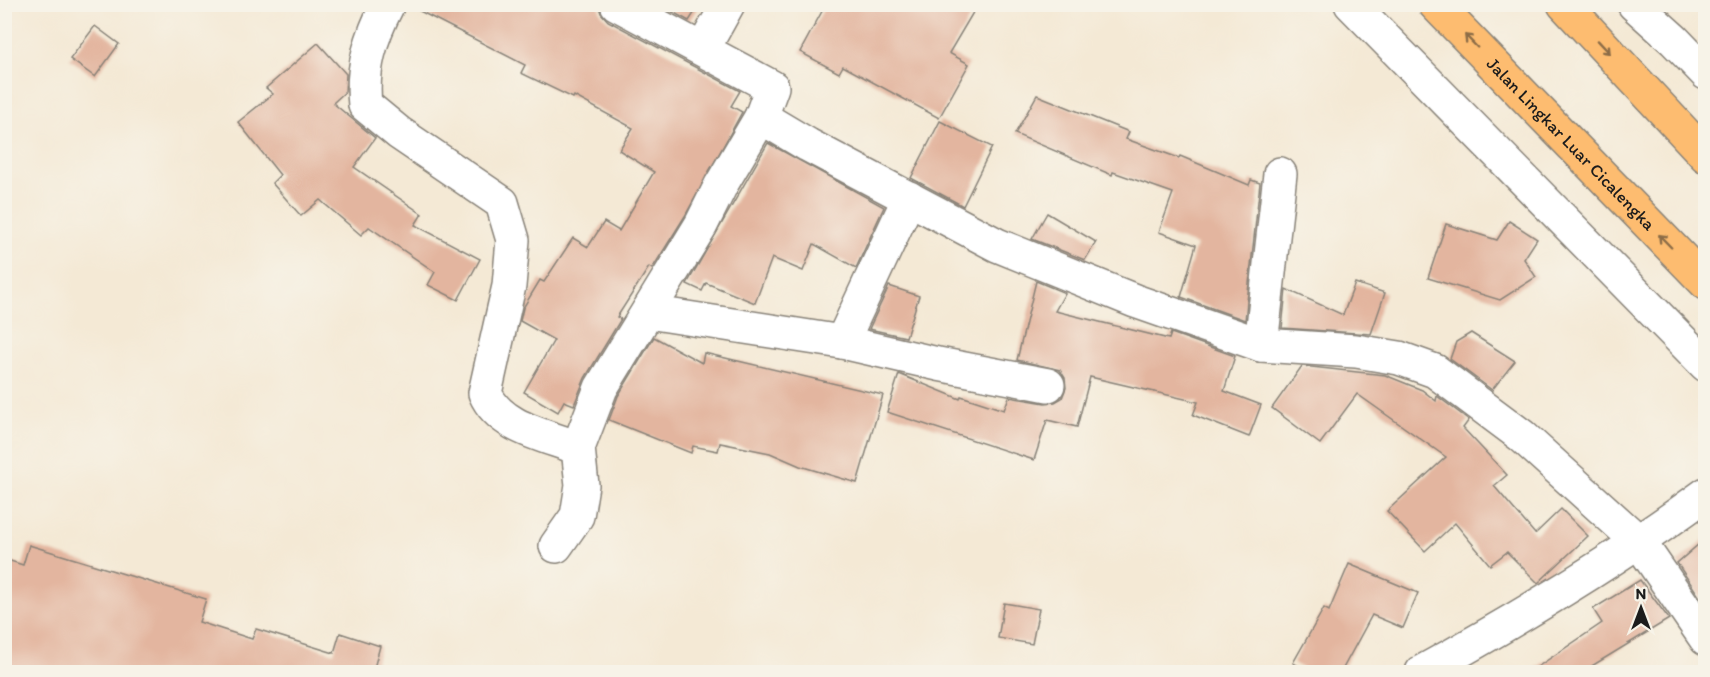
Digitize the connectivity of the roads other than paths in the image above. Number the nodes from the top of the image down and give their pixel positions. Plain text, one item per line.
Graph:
1 (388, 4) edge
2 (616, 4) edge
3 (728, 4) edge
4 (1351, 4) edge
5 (1436, 4) edge
6 (1564, 4) edge
7 (1634, 4) edge
8 (703, 49) junction
9 (1706, 73) edge
10 (761, 117) junction
11 (1706, 156) edge
12 (1280, 174) dead end
13 (909, 198) junction
14 (1706, 283) edge
15 (648, 312) junction
16 (842, 342) junction
17 (1261, 345) junction
18 (1706, 365) edge
19 (1048, 385) dead end
20 (578, 448) junction
21 (1706, 494) edge
22 (1640, 543) junction
23 (556, 546) dead end
24 (1706, 639) edge
25 (1422, 672) edge

1 - 20 street
2 - 8 street
3 - 8 street
4 - 18 street
14 -> 5 highway, Jalan Lingkar Luar Cicalengka
6 -> 11 highway
7 - 9 street
8 - 10 street
10 - 13 street
10 - 15 street
12 - 17 street
13 - 16 street
13 - 17 street
15 - 16 street
15 - 20 street
16 - 19 street
17 - 22 street
20 - 23 street
21 - 22 street
22 - 24 street
22 - 25 street

